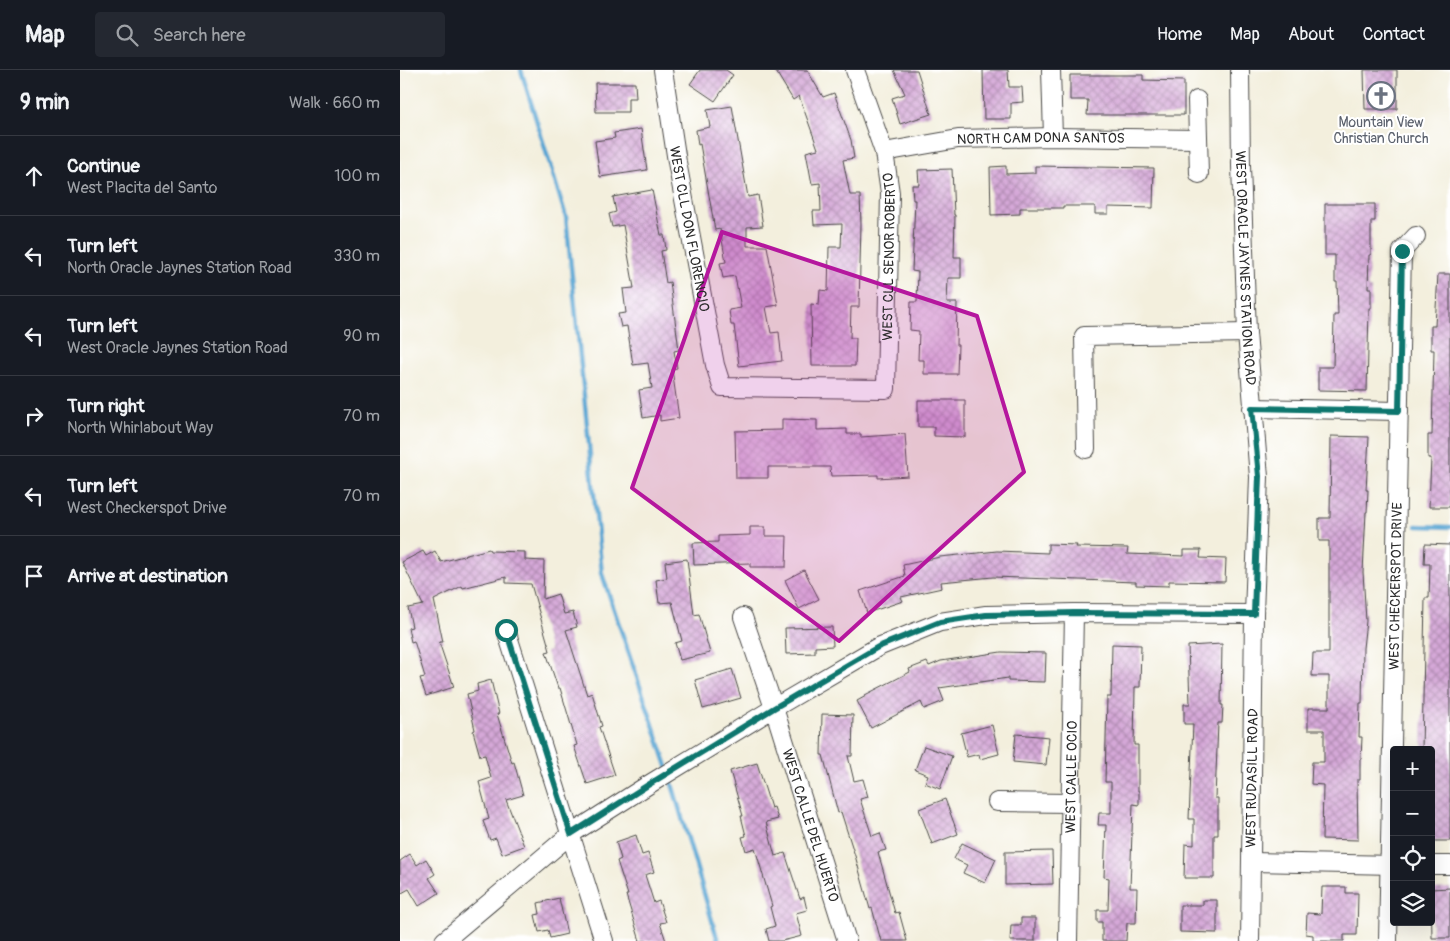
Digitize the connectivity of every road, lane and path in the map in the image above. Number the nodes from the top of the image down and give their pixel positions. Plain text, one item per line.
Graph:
1 (663, 70) edge
2 (855, 70) edge
3 (1051, 70) edge
4 (1240, 70) edge
5 (1197, 100) dead end
6 (1053, 137) junction
7 (1198, 139) junction
8 (884, 152) junction
9 (1199, 174) dead end
10 (1416, 236) dead end
11 (1247, 333) junction
12 (886, 389) joint
13 (1252, 408) junction
14 (1399, 411) junction
15 (1086, 449) dead end
16 (1074, 613) junction
17 (1254, 614) junction
18 (743, 617) dead end
19 (506, 630) dead end
20 (774, 708) junction
21 (996, 802) dead end
22 (1070, 803) junction
23 (571, 834) junction
24 (1392, 836) edge
25 (1251, 862) junction
26 (1390, 865) edge
27 (1435, 865) edge
28 (1450, 865) edge
29 (1390, 881) edge
30 (444, 941) edge
31 (604, 941) edge
32 (848, 941) edge
33 (1068, 941) edge
34 (1250, 941) edge
35 (1388, 941) edge

1 - 12 street, WEST CLL DON FLORENCIO
2 - 8 street, WEST CLL SENOR ROBERTO
3 - 6 street
4 - 11 street, WEST ORACLE JAYNES STATION ROAD
5 - 7 street
6 - 7 street, NORTH CAM DONA SANTOS
6 - 8 street, NORTH CAM DONA SANTOS
7 - 9 street
8 - 12 street, WEST CLL SENOR ROBERTO
10 - 14 street, WEST CHECKERSPOT DRIVE
11 - 13 street, WEST ORACLE JAYNES STATION ROAD
11 - 15 street
13 - 14 street
13 - 17 street, WEST ORACLE JAYNES STATION ROAD
14 - 24 street, WEST CHECKERSPOT DRIVE
16 - 17 street
16 - 20 street
16 - 22 street, WEST CALLE OCIO
17 - 25 street, WEST RUDASILL ROAD
18 - 20 street, WEST CALLE DEL HUERTO
19 - 23 street
20 - 23 street
20 - 32 street, WEST CALLE DEL HUERTO
21 - 22 street
22 - 33 street, WEST CALLE OCIO
23 - 30 street
23 - 31 street
25 - 26 street
25 - 34 street, WEST RUDASILL ROAD
27 - 28 street
29 - 35 street, WEST CHECKERSPOT DRIVE

